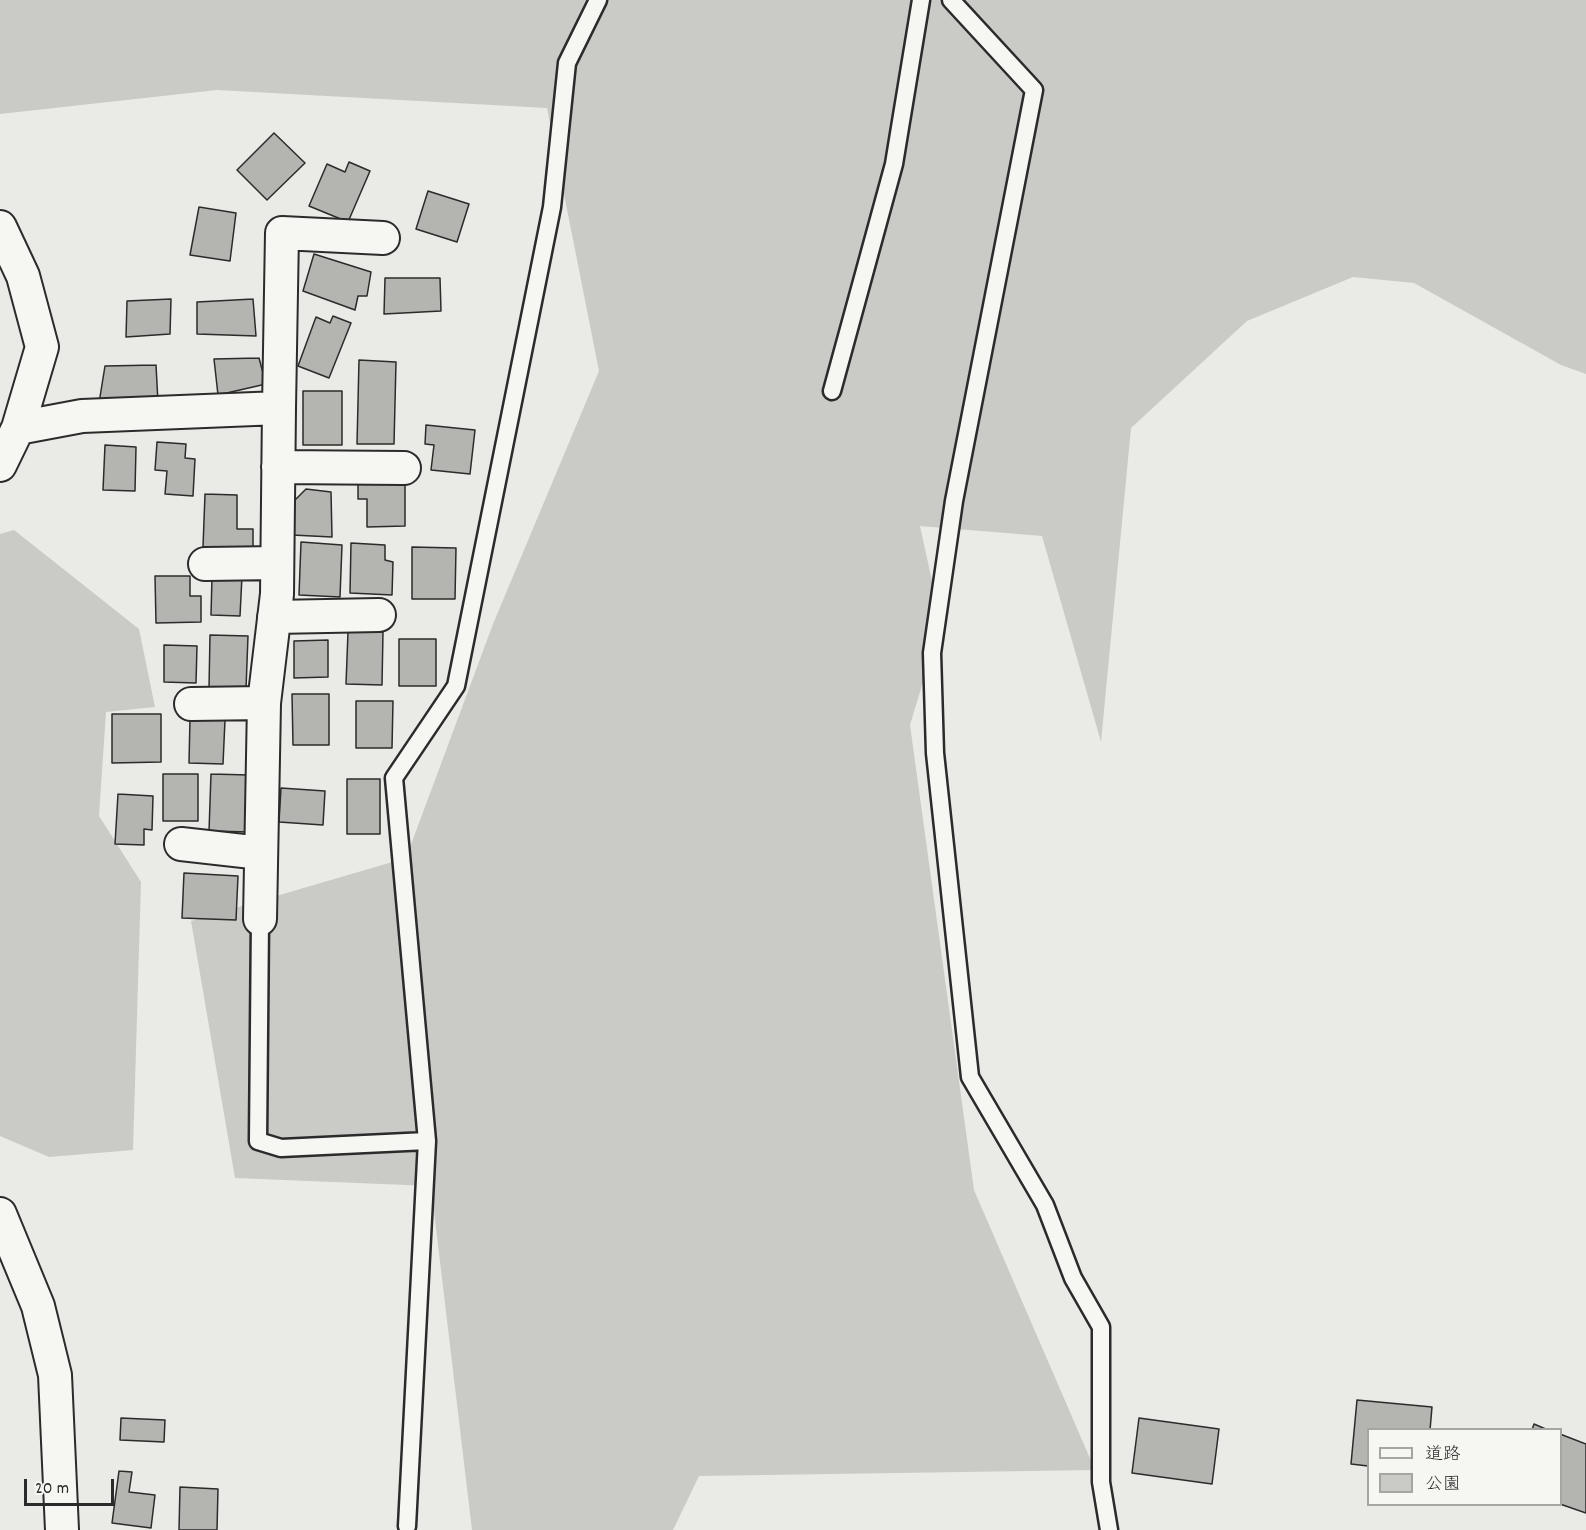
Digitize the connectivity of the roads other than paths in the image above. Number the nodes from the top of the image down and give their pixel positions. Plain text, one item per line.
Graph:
1 (598, 0) edge
2 (921, 0) edge
3 (951, 0) edge
4 (0, 227) edge
5 (383, 238) dead end
6 (832, 391) dead end
7 (279, 408) junction
8 (18, 428) junction
9 (0, 465) edge
10 (278, 467) junction
11 (404, 468) dead end
12 (277, 563) junction
13 (205, 564) dead end
14 (379, 615) dead end
15 (274, 617) junction
16 (192, 704) dead end
17 (264, 704) junction
18 (181, 844) dead end
19 (261, 853) junction
20 (260, 919) joint
21 (426, 1141) junction
22 (0, 1214) edge
23 (407, 1526) dead end
24 (62, 1530) edge
25 (1109, 1530) edge

1 - 21 lane
2 - 6 lane
3 - 25 lane
4 - 8 street
5 - 7 street
7 - 8 street
7 - 10 street
8 - 9 street
10 - 11 street
10 - 12 street
12 - 13 street
12 - 15 street
14 - 15 street
15 - 17 street
16 - 17 street
17 - 19 street
18 - 19 street
19 - 20 street
20 - 21 lane
21 - 23 lane
22 - 24 street

